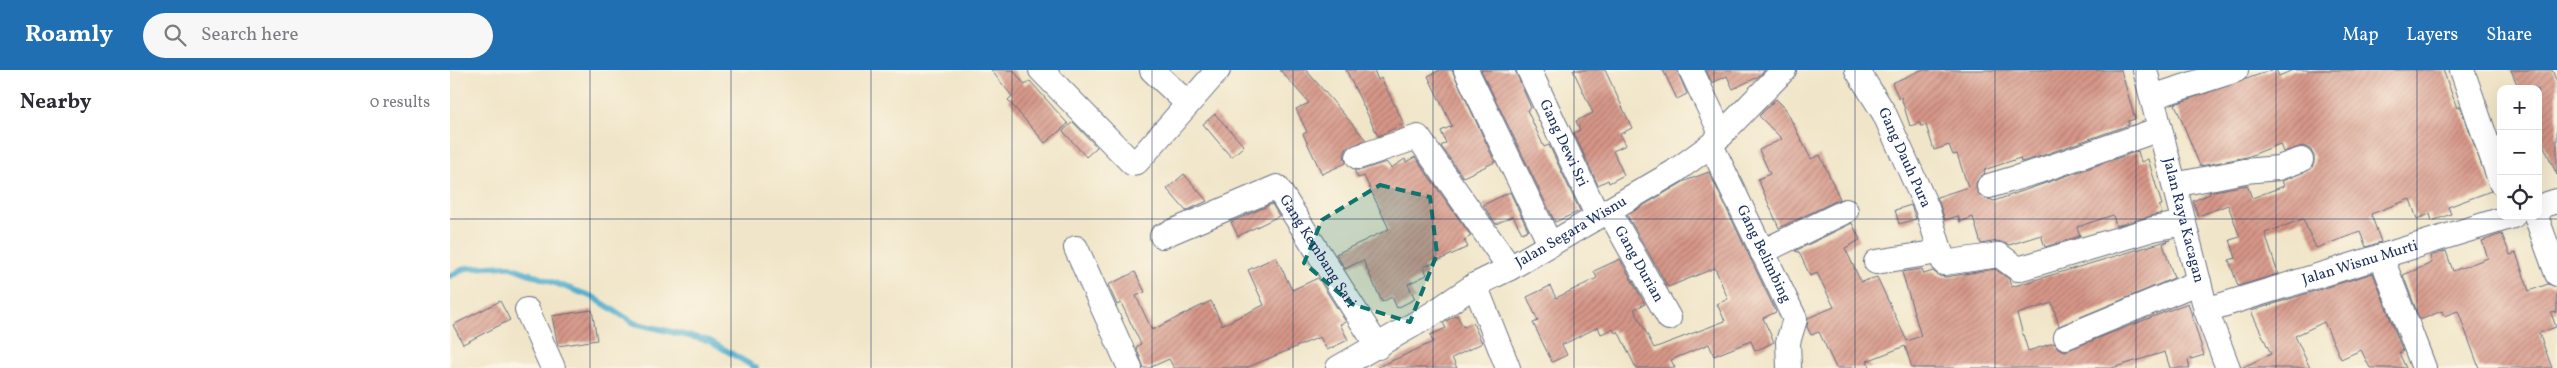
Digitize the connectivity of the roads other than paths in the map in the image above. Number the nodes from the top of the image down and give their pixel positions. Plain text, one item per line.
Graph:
1 (1041, 70) edge
2 (1152, 70) edge
3 (1218, 70) edge
4 (1466, 70) edge
5 (1529, 70) edge
6 (1691, 70) edge
7 (1857, 70) edge
8 (2145, 70) edge
9 (2236, 70) edge
10 (2462, 70) edge
11 (1779, 72) edge
12 (2152, 97) junction
13 (1187, 104) junction
14 (2160, 129) junction
15 (1716, 140) junction
16 (1358, 157) dead end
17 (2301, 160) dead end
18 (2498, 175) edge
19 (2174, 185) junction
20 (1989, 186) dead end
21 (2557, 201) edge
22 (2542, 207) edge
23 (1846, 211) dead end
24 (1603, 214) junction
25 (2500, 220) edge
26 (2537, 220) edge
27 (2184, 223) junction
28 (1162, 236) dead end
29 (1550, 244) junction
30 (1076, 248) dead end
31 (1762, 252) junction
32 (1939, 252) junction
33 (2381, 256) junction
34 (1876, 262) dead end
35 (1510, 268) junction
36 (2557, 274) edge
37 (2199, 282) junction
38 (1475, 285) junction
39 (527, 310) dead end
40 (2206, 310) junction
41 (1668, 318) dead end
42 (2066, 337) dead end
43 (1378, 346) junction
44 (553, 368) edge
45 (1130, 368) edge
46 (1338, 368) edge
47 (1508, 368) edge
48 (1789, 368) edge
49 (2228, 368) edge
50 (2424, 368) edge

1 - 13 street
2 - 13 street
3 - 13 street
4 - 29 street
5 - 24 street, Gang Dewi Sri
6 - 15 street, Gang Belimbing
7 - 32 street, Gang Dauh Pura
8 - 12 street, Jalan Raya Kacagan
9 - 12 street
10 - 18 street
11 - 15 street, Jalan Segara Wisnu
12 - 14 street, Jalan Raya Kacagan
14 - 19 street, Jalan Raya Kacagan
14 - 20 street
15 - 24 street, Jalan Segara Wisnu
15 - 31 street, Gang Belimbing
16 - 35 street
17 - 19 street
19 - 27 street, Jalan Raya Kacagan
21 - 22 street
23 - 31 street
24 - 29 street, Jalan Segara Wisnu
24 - 41 street, Gang Durian
25 - 33 street, Jalan Wisnu Murti
26 - 36 street
27 - 32 street
27 - 37 street, Jalan Raya Kacagan
28 - 43 street, Gang Kembang Sari
29 - 35 street, Jalan Segara Wisnu
30 - 45 street
31 - 48 street, Gang Belimbing
32 - 34 street
33 - 40 street, Jalan Wisnu Murti
33 - 50 street
35 - 38 street, Jalan Segara Wisnu
37 - 40 street, Jalan Raya Kacagan
37 - 42 street
38 - 43 street, Jalan Segara Wisnu
38 - 47 street
39 - 44 street
40 - 49 street, Jalan Raya Kacagan
43 - 46 street, Jalan Segara Wisnu

